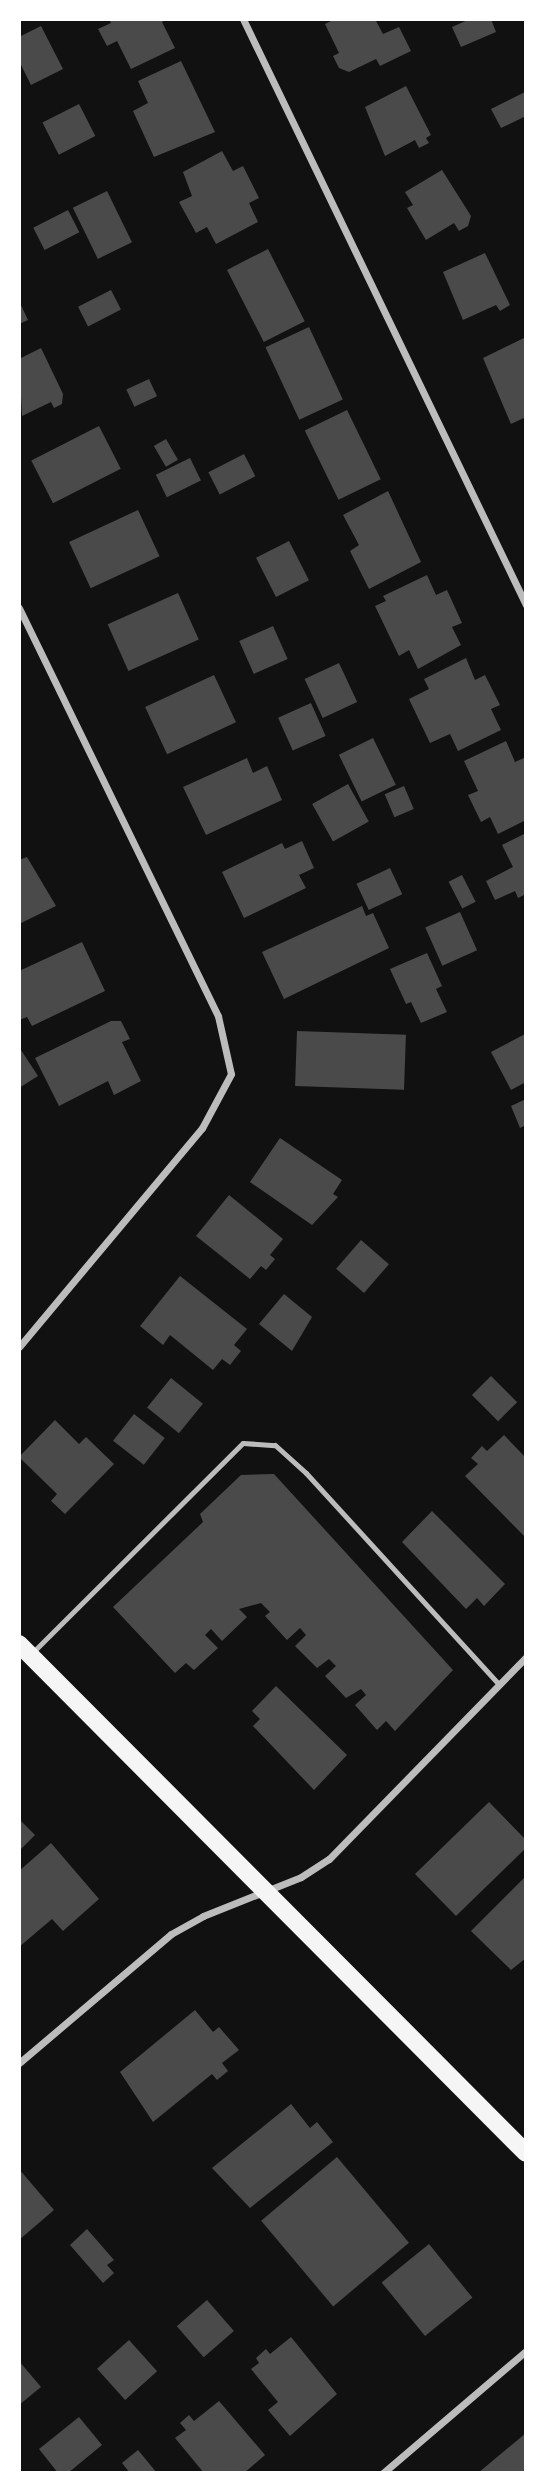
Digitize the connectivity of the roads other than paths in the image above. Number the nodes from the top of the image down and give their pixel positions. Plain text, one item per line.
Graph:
1 (243, 19) edge
2 (526, 605) edge
3 (19, 608) edge
4 (19, 1347) edge
5 (25, 1649) edge
6 (526, 1657) edge
7 (499, 1684) junction
8 (264, 1894) junction
9 (19, 2063) edge
10 (526, 2153) edge
11 (526, 2351) edge
12 (383, 2473) edge

1 - 2 street
3 - 4 street
5 - 7 lane
5 - 8 main road
6 - 7 street
7 - 8 street
8 - 9 street
8 - 10 main road
11 - 12 street

